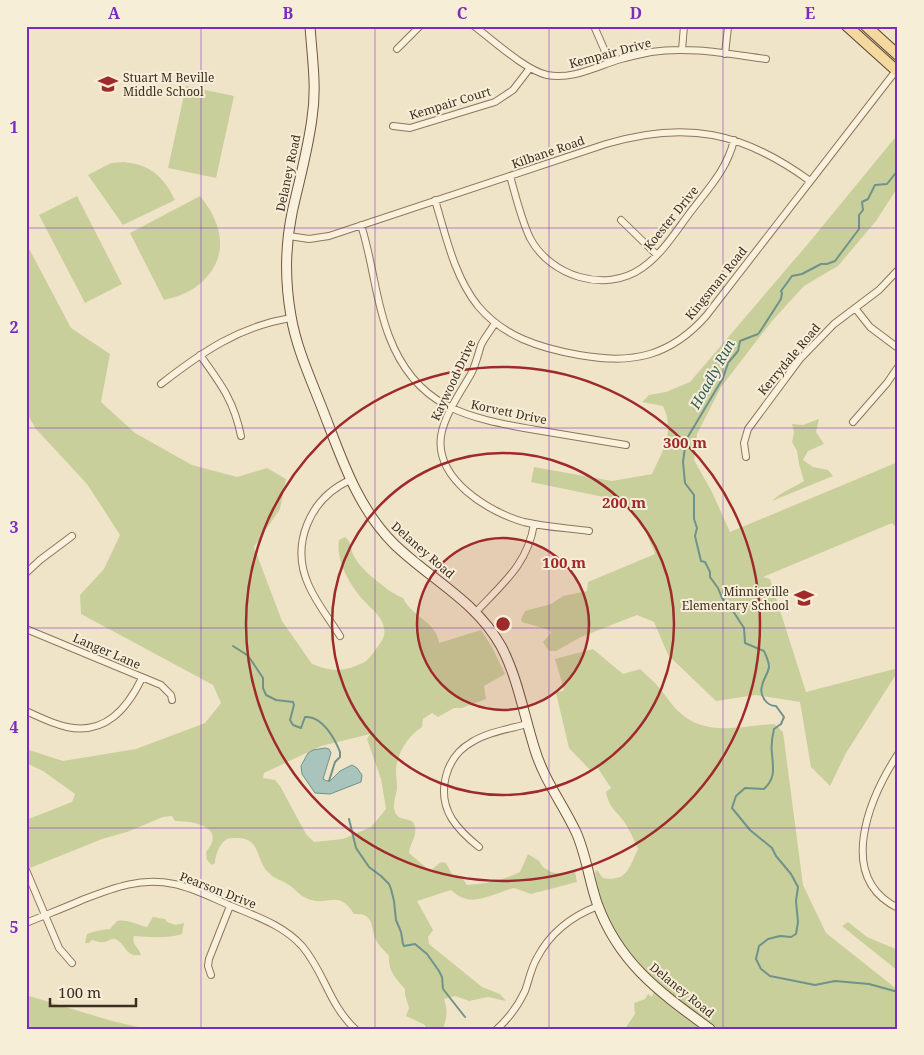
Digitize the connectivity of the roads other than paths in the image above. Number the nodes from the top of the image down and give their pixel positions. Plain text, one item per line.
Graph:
1 (310, 26) edge
2 (420, 26) edge
3 (474, 26) edge
4 (594, 26) edge
5 (684, 26) edge
6 (847, 26) edge
7 (866, 26) edge
8 (728, 27) edge
9 (397, 49) dead end
10 (682, 50) junction
11 (725, 54) junction
12 (898, 55) edge
13 (766, 59) dead end
14 (609, 63) junction
15 (530, 68) junction
16 (897, 70) edge
17 (393, 126) dead end
18 (734, 140) junction
19 (510, 176) junction
20 (810, 181) junction
21 (435, 200) junction
22 (621, 220) dead end
23 (361, 226) junction
24 (288, 236) junction
25 (657, 255) junction
26 (898, 270) edge
27 (855, 308) junction
28 (291, 318) junction
29 (496, 322) junction
30 (898, 348) edge
31 (200, 355) junction
32 (898, 367) edge
33 (162, 384) dead end
34 (452, 409) junction
35 (853, 422) dead end
36 (241, 436) dead end
37 (626, 445) dead end
38 (746, 457) dead end
39 (350, 480) junction
40 (534, 524) junction
41 (589, 531) dead end
42 (72, 536) dead end
43 (26, 573) edge
44 (476, 612) junction
45 (26, 629) edge
46 (340, 636) dead end
47 (142, 678) junction
48 (172, 700) dead end
49 (26, 711) edge
50 (527, 724) junction
51 (897, 757) edge
52 (479, 847) dead end
53 (26, 870) edge
54 (230, 906) junction
55 (598, 906) junction
56 (898, 908) edge
57 (45, 915) junction
58 (26, 923) edge
59 (72, 962) dead end
60 (211, 975) dead end
61 (355, 1029) edge
62 (497, 1029) edge
63 (710, 1029) edge

1 - 24 street, Delaney Road
2 - 9 street
3 - 15 street, Kempair Drive
4 - 14 street
5 - 10 street
6 - 16 main road
7 - 12 main road
8 - 11 street
10 - 11 street, Kempair Drive
10 - 14 street, Kempair Drive
11 - 13 street, Kempair Drive
14 - 15 street, Kempair Drive
15 - 17 street, Kempair Court
16 - 20 street, Kingsman Road
18 - 19 street, Kilbane Road
18 - 20 street, Kilbane Road
18 - 25 street, Koester Drive
19 - 21 street, Kilbane Road
19 - 25 street, Koester Drive
20 - 29 street, Kingsman Road
21 - 23 street, Kilbane Road
21 - 29 street, Kingsman Road
22 - 25 street
23 - 24 street, Kilbane Road
23 - 34 street, Korvett Drive
24 - 28 street, Delaney Road
26 - 27 street, Kerrydale Road
27 - 30 street
27 - 38 street, Kerrydale Road
28 - 31 street
28 - 39 street, Delaney Road
29 - 34 street, Kaywood Drive
31 - 33 street
31 - 36 street
32 - 35 street
34 - 37 street, Korvett Drive
34 - 40 street, Kaywood Drive
39 - 44 street, Delaney Road
39 - 46 street
40 - 41 street, Kaywood Drive
40 - 44 street
42 - 43 street
44 - 50 street, Delaney Road
45 - 47 street, Langer Lane
47 - 48 street, Langer Lane
47 - 49 street
50 - 52 street
50 - 55 street, Delaney Road
51 - 56 street
53 - 57 street
54 - 57 street, Pearson Drive
54 - 60 street
54 - 61 street, Pearson Drive
55 - 62 street
55 - 63 street, Delaney Road
57 - 58 street, Pearson Drive
57 - 59 street

